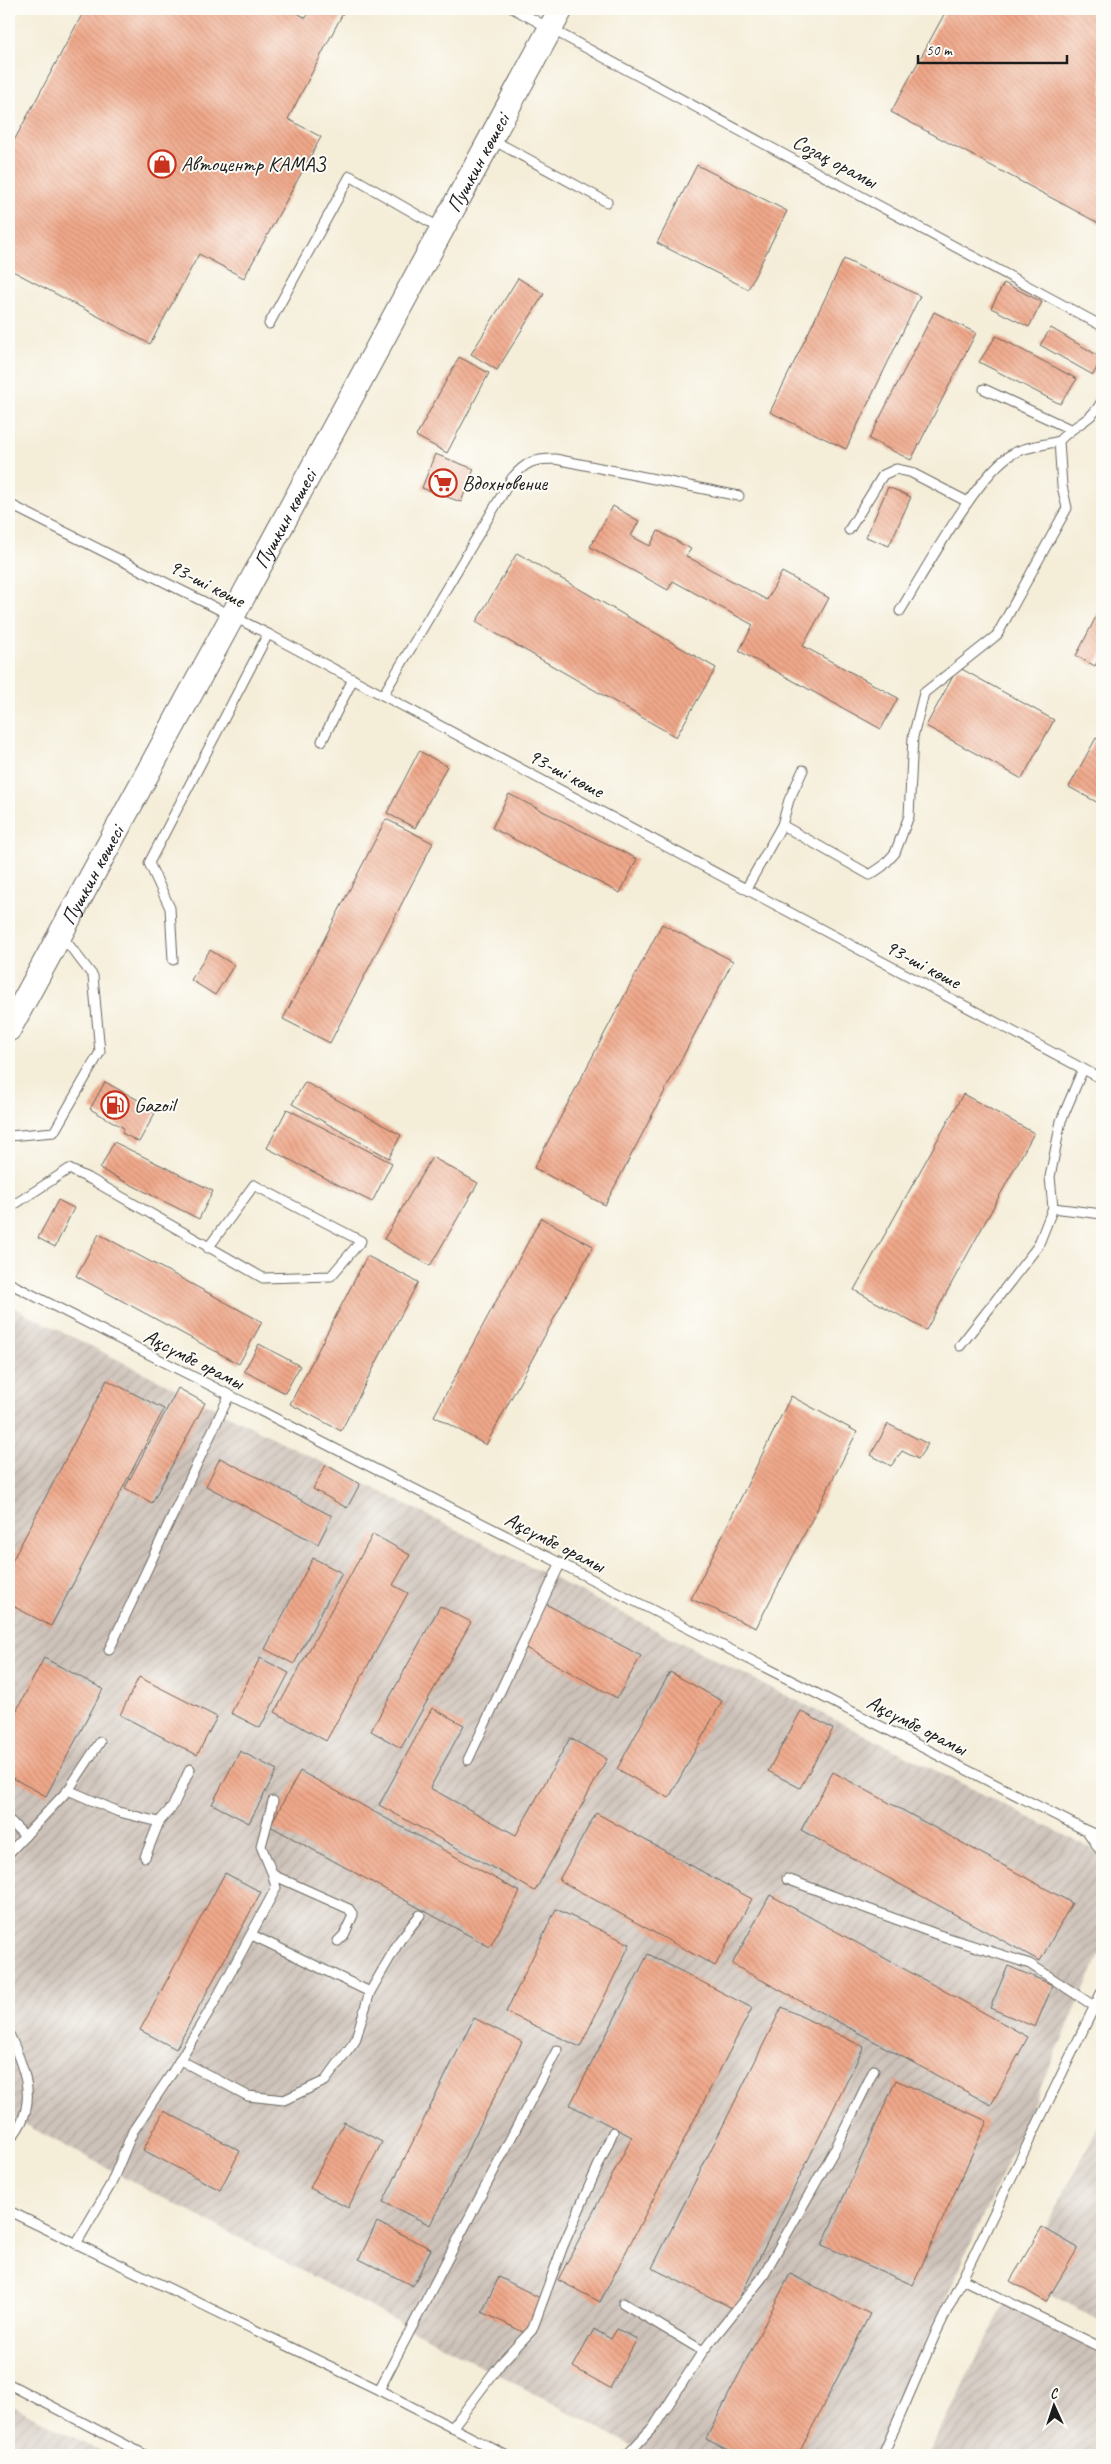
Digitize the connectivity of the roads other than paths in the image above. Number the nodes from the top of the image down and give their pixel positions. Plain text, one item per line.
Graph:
1 (514, 9) edge
2 (556, 18) edge
3 (491, 139) junction
4 (606, 202) dead end
5 (442, 229) junction
6 (268, 324) dead end
7 (1102, 326) edge
8 (984, 389) dead end
9 (1102, 401) edge
10 (1070, 429) junction
11 (1059, 441) junction
12 (739, 496) dead end
13 (968, 502) junction
14 (9, 504) edge
15 (849, 530) dead end
16 (900, 611) dead end
17 (234, 616) junction
18 (268, 634) junction
19 (353, 679) junction
20 (383, 695) junction
21 (322, 741) dead end
22 (803, 770) dead end
23 (782, 825) junction
24 (746, 889) junction
25 (61, 934) junction
26 (173, 960) dead end
27 (9, 1029) edge
28 (1083, 1069) junction
29 (1102, 1079) edge
30 (9, 1136) edge
31 (9, 1208) edge
32 (1053, 1208) junction
33 (1102, 1214) edge
34 (208, 1248) junction
35 (9, 1283) edge
36 (960, 1346) dead end
37 (229, 1396) junction
38 (560, 1564) junction
39 (110, 1650) dead end
40 (100, 1742) dead end
41 (468, 1760) dead end
42 (190, 1769) dead end
43 (68, 1790) junction
44 (273, 1801) dead end
45 (9, 1820) edge
46 (159, 1822) junction
47 (1087, 1831) junction
48 (25, 1836) junction
49 (1102, 1836) edge
50 (1102, 1853) edge
51 (9, 1854) edge
52 (145, 1857) dead end
53 (274, 1875) junction
54 (787, 1879) dead end
55 (420, 1915) dead end
56 (252, 1935) junction
57 (338, 1941) dead end
58 (1102, 1991) edge
59 (370, 1992) junction
60 (1094, 2006) junction
61 (9, 2034) edge
62 (557, 2050) dead end
63 (180, 2060) junction
64 (874, 2070) dead end
65 (612, 2132) dead end
66 (9, 2140) edge
67 (9, 2211) edge
68 (76, 2244) junction
69 (962, 2279) junction
70 (623, 2303) dead end
71 (1102, 2348) edge
72 (703, 2351) junction
73 (9, 2384) edge
74 (379, 2390) junction
75 (452, 2428) junction
76 (144, 2455) edge
77 (505, 2455) edge
78 (627, 2455) edge
79 (883, 2455) edge

1 - 2 lane, Созақ орамы
2 - 3 main road, Пушкин көшесі
2 - 7 lane, Созақ орамы
3 - 4 lane
3 - 5 main road, Пушкин көшесі
5 - 6 lane
5 - 17 main road, Пушкин көшесі
8 - 10 lane
9 - 10 lane
10 - 11 lane
11 - 13 lane
11 - 23 lane
12 - 20 lane
13 - 15 lane
13 - 16 lane
14 - 17 lane, 93-ші көше
17 - 18 lane, 93-ші көше
17 - 25 main road, Пушкин көшесі
18 - 19 lane, 93-ші көше
18 - 26 lane
19 - 20 lane, 93-ші көше
19 - 21 lane
20 - 24 lane, 93-ші көше
22 - 23 lane
23 - 24 lane
24 - 28 lane, 93-ші көше
25 - 27 main road, Пушкин көшесі
25 - 30 lane
28 - 29 lane, 93-ші көше
28 - 32 lane
31 - 34 lane
32 - 33 lane
32 - 36 lane
34 - 34 lane
35 - 37 lane, Ақсүмбе орамы
37 - 38 lane, Ақсүмбе орамы
37 - 39 lane
38 - 41 lane
38 - 47 lane, Ақсүмбе орамы
40 - 43 lane
42 - 46 lane
43 - 46 lane
43 - 48 lane
44 - 53 lane
45 - 48 lane
46 - 52 lane
47 - 49 lane, Ақсүмбе орамы
47 - 50 lane
48 - 51 lane
53 - 56 lane
53 - 57 lane
54 - 60 lane
55 - 59 lane
56 - 59 lane
56 - 63 lane
58 - 60 lane
59 - 63 lane
60 - 69 lane
61 - 66 lane
62 - 74 lane
63 - 68 lane
64 - 72 lane
65 - 75 lane
67 - 68 lane
68 - 74 lane
69 - 71 lane
69 - 79 lane
70 - 72 lane
72 - 78 lane
73 - 76 lane
74 - 75 lane
75 - 77 lane

